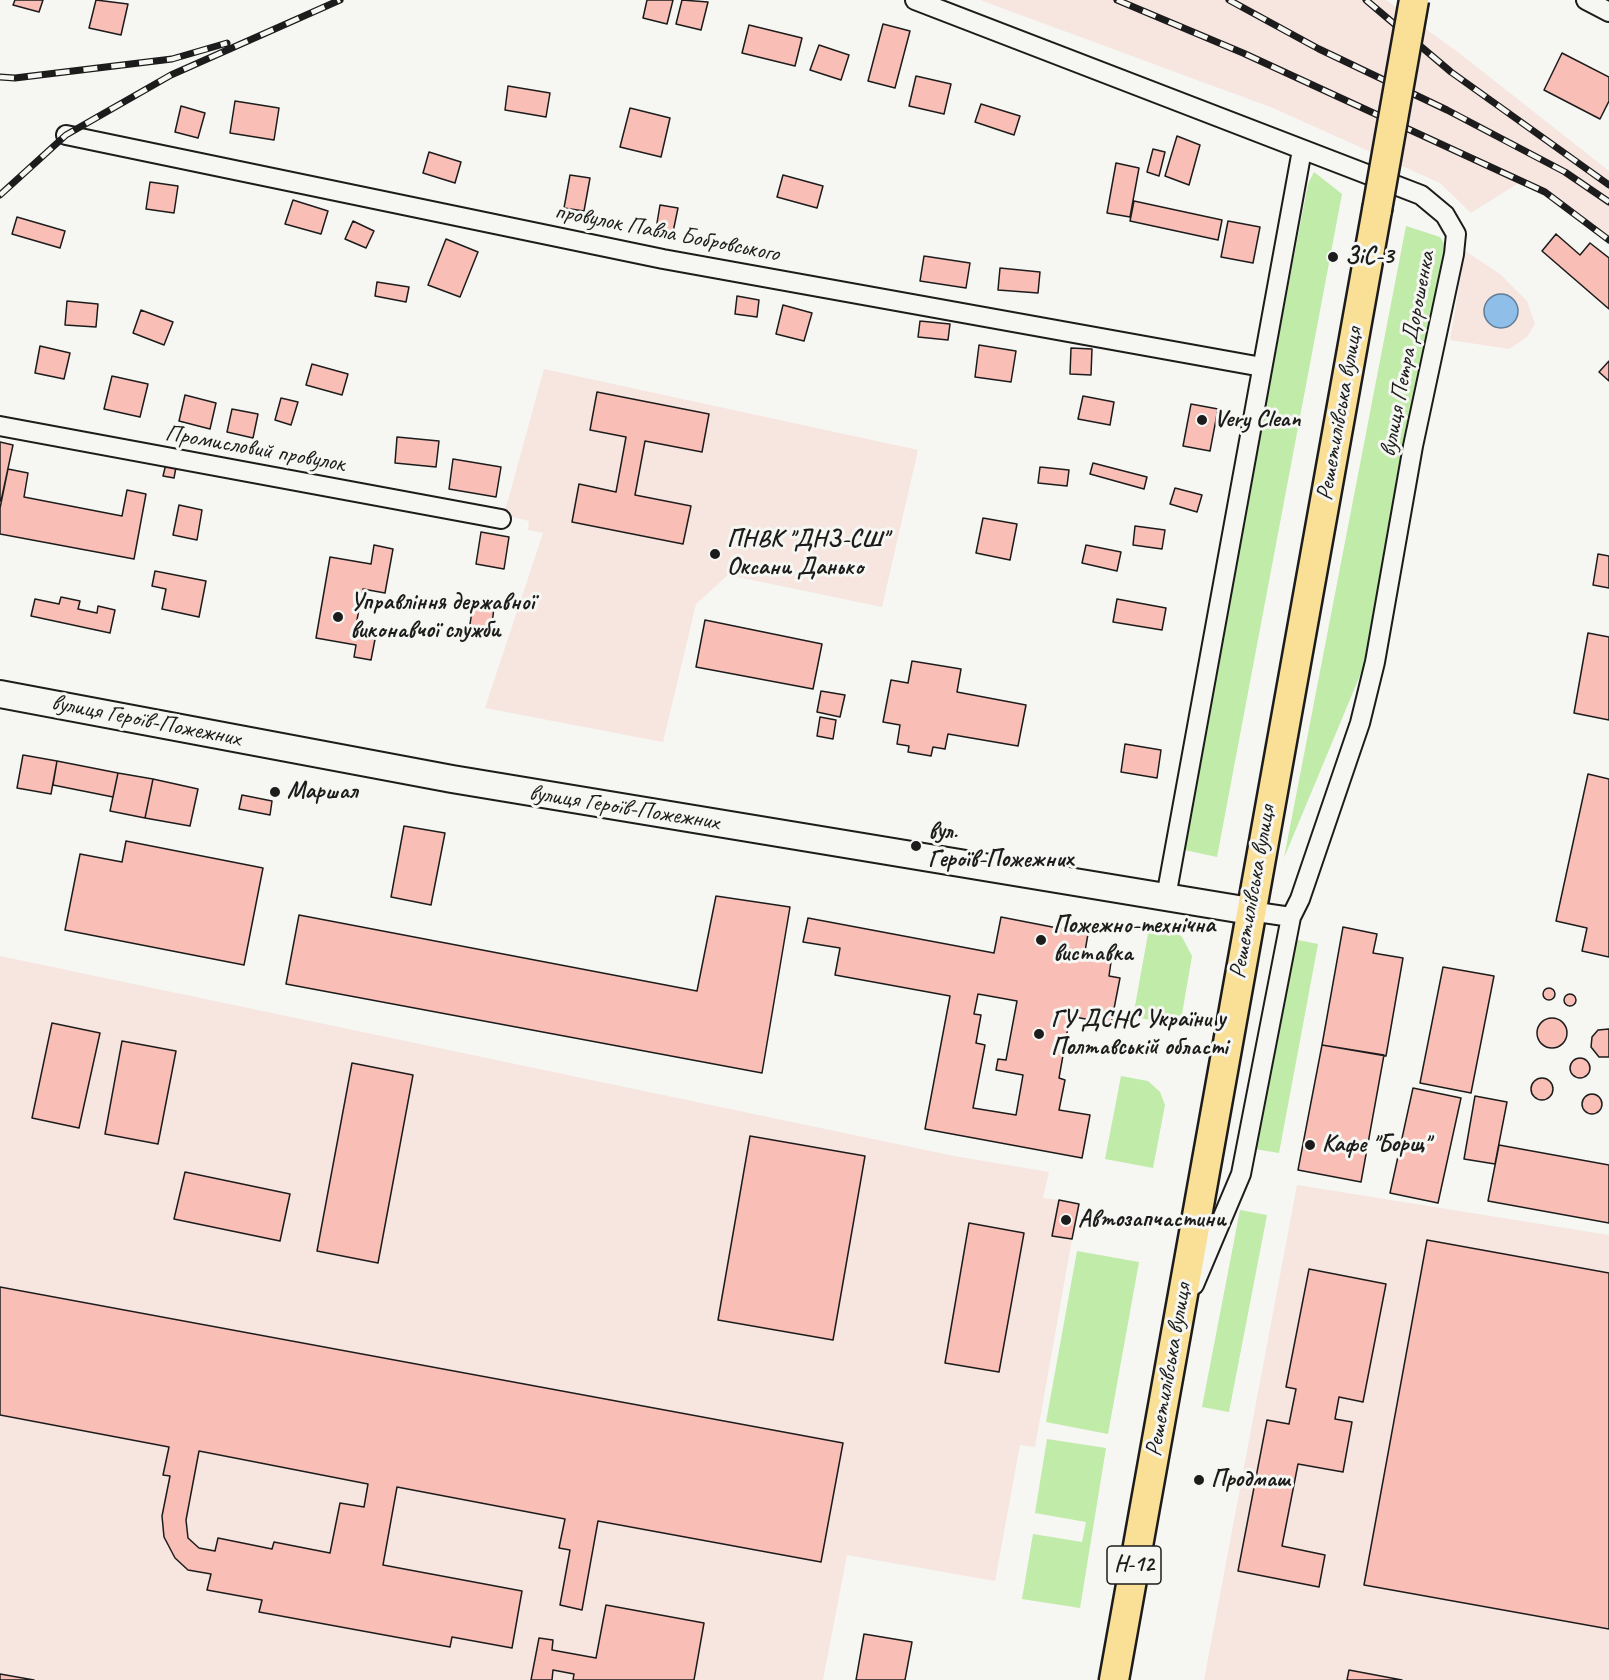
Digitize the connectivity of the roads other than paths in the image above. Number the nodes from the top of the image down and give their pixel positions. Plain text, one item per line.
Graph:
1 (915, 0) edge
2 (1414, 0) edge
3 (1586, 0) edge
4 (1609, 12) edge
5 (66, 135) dead end
6 (1302, 150) junction
7 (1262, 367) junction
8 (0, 426) edge
9 (501, 519) dead end
10 (0, 694) edge
11 (1166, 897) junction
12 (1250, 911) junction
13 (1291, 918) junction
14 (1176, 1325) junction
15 (1114, 1680) edge

1 - 6 street, вулиця Петра Дорошенка
2 - 12 main road, Решетилівська вулиця, bridge
3 - 4 street
5 - 7 street, провулок Павла Бобровського
6 - 7 street
6 - 13 street, вулиця Петра Дорошенка
7 - 11 street
8 - 9 street, Промисловий провулок
10 - 11 street, вулиця Героїв-Пожежних
11 - 12 street, вулиця Героїв-Пожежних
12 - 13 street
12 - 14 main road, Решетилівська вулиця / Н-12
13 - 14 street, вулиця Петра Дорошенка
14 - 15 main road, Решетилівська вулиця / Н-12

